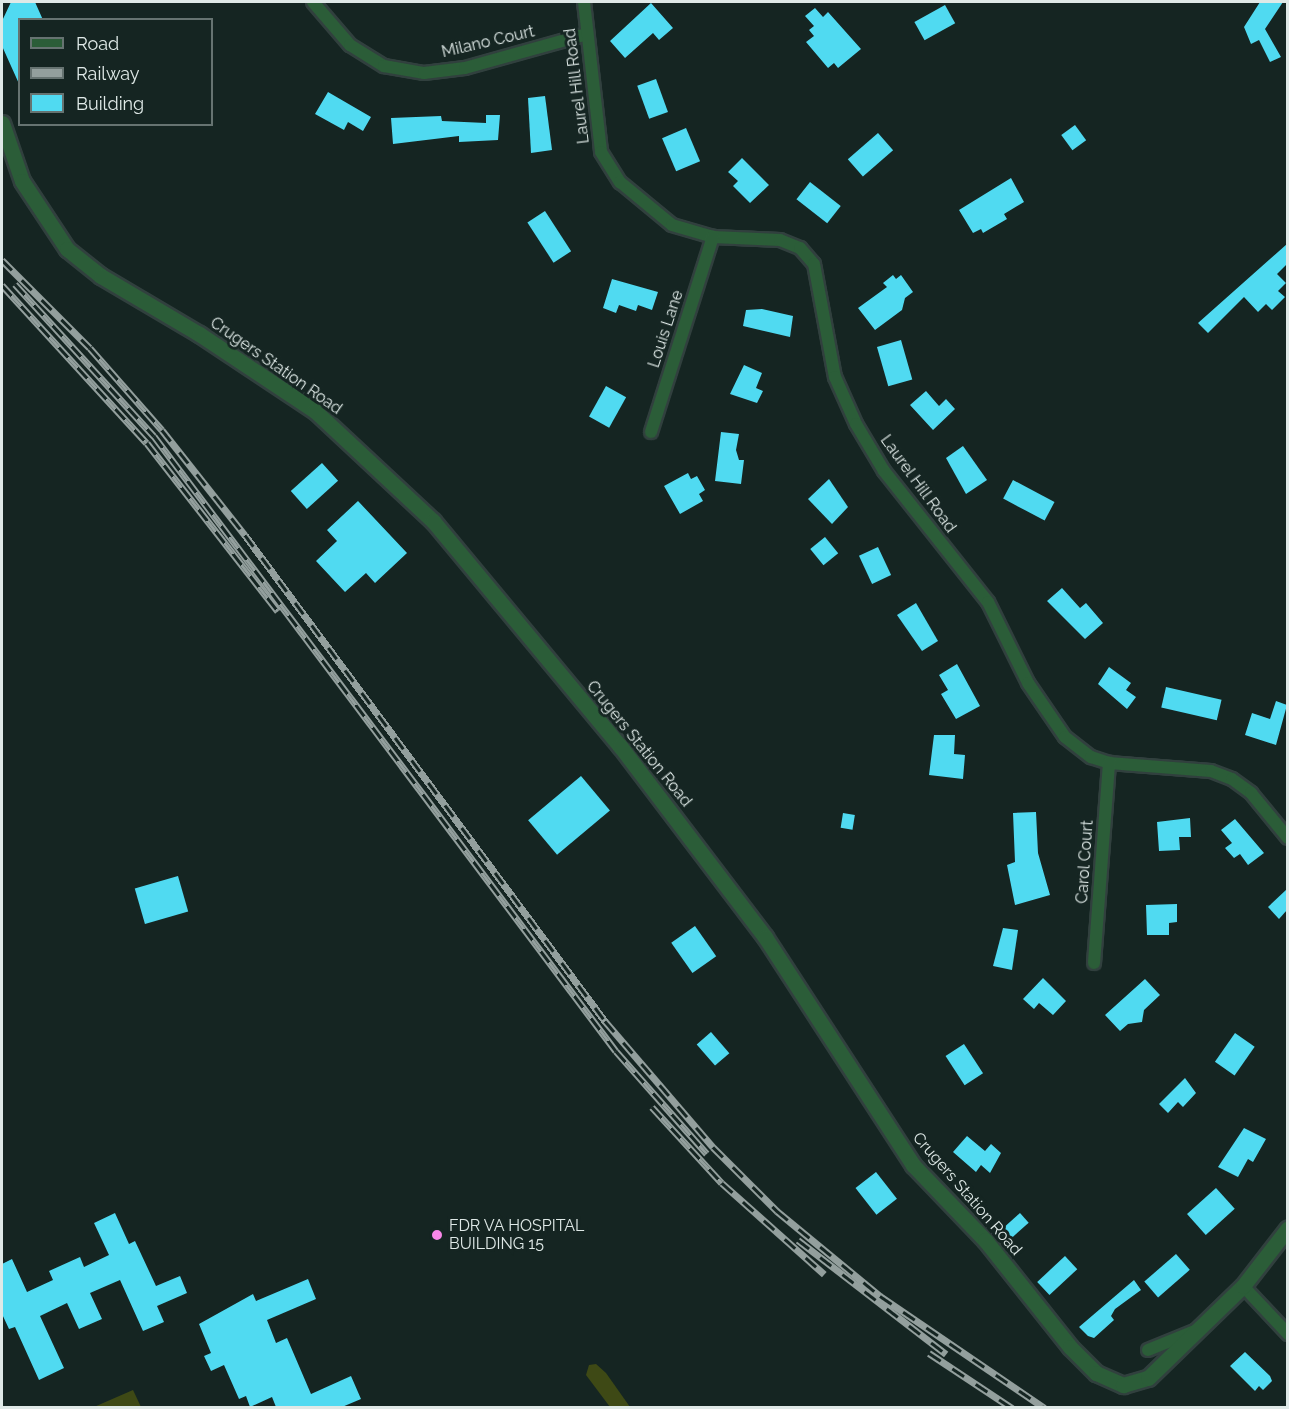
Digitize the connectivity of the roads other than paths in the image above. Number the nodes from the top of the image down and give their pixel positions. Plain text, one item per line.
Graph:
1 (313, 2) edge
2 (584, 2) edge
3 (587, 34) junction
4 (2, 123) edge
5 (713, 237) junction
6 (651, 432) dead end
7 (1109, 763) junction
8 (1287, 838) edge
9 (1094, 963) dead end
10 (1287, 1228) edge
11 (1243, 1286) junction
12 (1198, 1330) junction
13 (1287, 1334) edge
14 (1148, 1350) dead end

1 - 3 street, Milano Court
2 - 3 street, Laurel Hill Road
3 - 5 street, Laurel Hill Road
4 - 12 street, Crugers Station Road
5 - 6 street, Louis Lane
5 - 7 street, Laurel Hill Road
7 - 8 street, Laurel Hill Road
7 - 9 street, Carol Court
10 - 11 street, Crugers Station Road
11 - 12 street, Crugers Station Road
11 - 13 street
12 - 14 street

